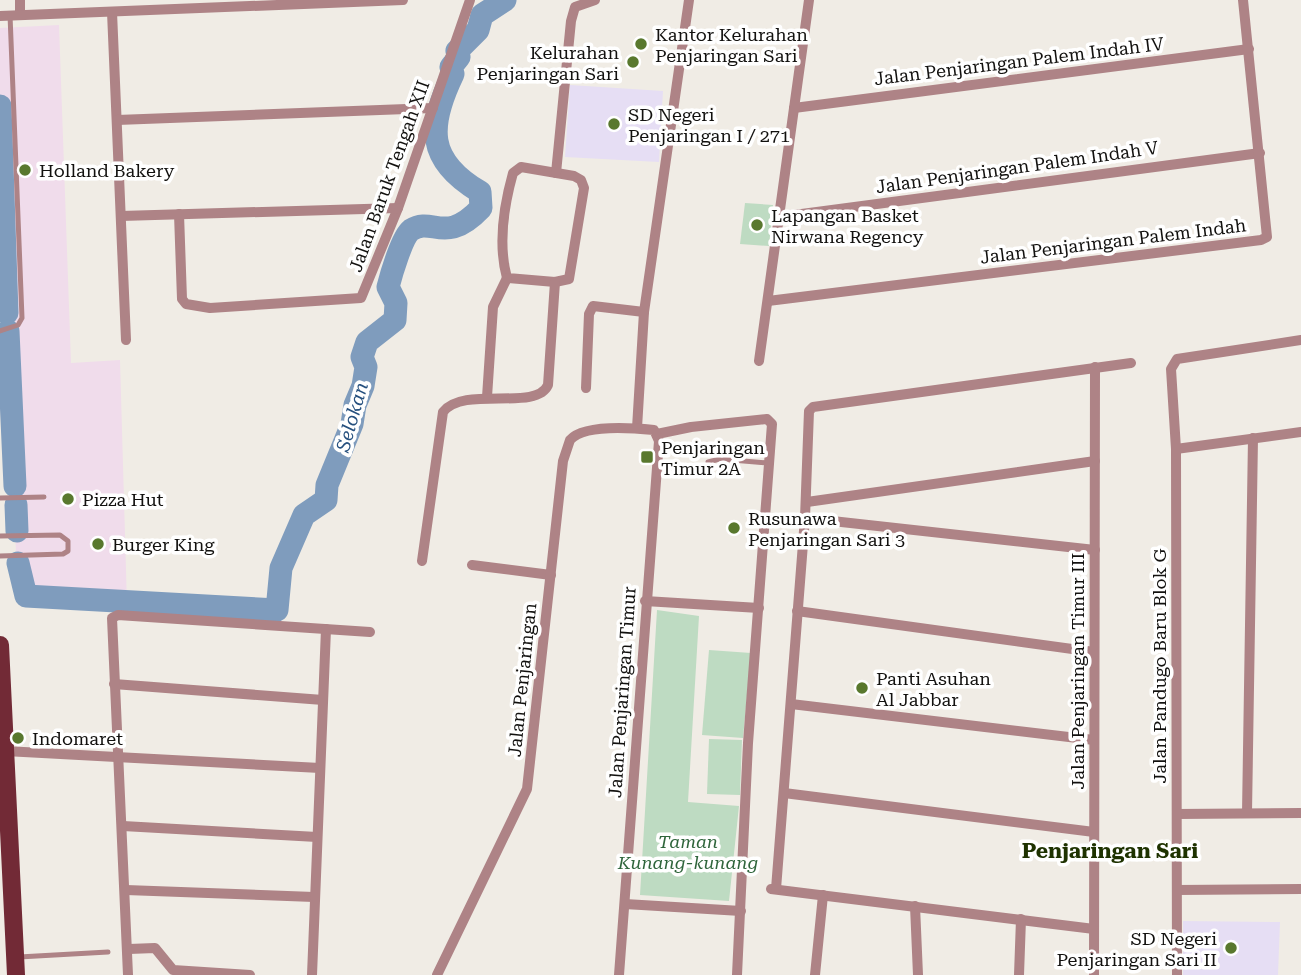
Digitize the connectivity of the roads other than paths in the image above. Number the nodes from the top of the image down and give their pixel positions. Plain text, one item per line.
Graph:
1 (20, 0) edge
2 (403, 0) edge
3 (470, 0) edge
4 (595, 0) edge
5 (689, 0) edge
6 (811, 0) edge
7 (1243, 0) edge
8 (112, 12) junction
9 (8, 15) edge
10 (1249, 49) junction
11 (433, 108) junction
12 (794, 108) junction
13 (117, 120) junction
14 (1260, 153) junction
15 (556, 173) junction
16 (398, 208) junction
17 (179, 214) junction
18 (121, 216) junction
19 (779, 217) junction
20 (507, 278) junction
21 (555, 282) junction
22 (768, 301) junction
23 (644, 312) junction
24 (0, 331) edge
25 (126, 340) dead end
26 (1301, 340) edge
27 (759, 361) dead end
28 (1131, 363) dead end
29 (1095, 367) junction
30 (586, 388) dead end
31 (486, 397) junction
32 (637, 428) junction
33 (1301, 432) edge
34 (657, 434) junction
35 (1253, 438) junction
36 (1176, 449) junction
37 (1095, 461) junction
38 (708, 463) dead end
39 (768, 463) junction
40 (44, 497) dead end
41 (0, 498) edge
42 (807, 502) junction
43 (806, 518) junction
44 (0, 536) edge
45 (1095, 550) junction
46 (0, 556) edge
47 (422, 561) dead end
48 (472, 565) dead end
49 (551, 575) junction
50 (645, 601) junction
51 (759, 608) junction
52 (797, 611) junction
53 (326, 629) junction
54 (370, 632) dead end
55 (0, 645) edge
56 (1094, 652) junction
57 (114, 684) junction
58 (323, 700) junction
59 (791, 704) junction
60 (1094, 740) junction
61 (5, 751) junction
62 (119, 756) junction
63 (320, 768) junction
64 (784, 793) junction
65 (1247, 813) junction
66 (1301, 813) edge
67 (1177, 814) junction
68 (123, 826) junction
69 (1094, 832) junction
70 (317, 837) junction
71 (126, 890) junction
72 (1177, 890) junction
73 (1301, 890) edge
74 (823, 895) junction
75 (314, 897) junction
76 (625, 904) junction
77 (915, 906) junction
78 (741, 911) junction
79 (1021, 919) junction
80 (1094, 929) junction
81 (129, 949) junction
82 (108, 952) dead end
83 (16, 966) edge
84 (128, 975) edge
85 (250, 975) edge
86 (312, 975) edge
87 (437, 975) edge
88 (619, 975) edge
89 (737, 975) edge
90 (815, 975) edge
91 (918, 975) edge
92 (1019, 975) edge
93 (1094, 975) edge
94 (1177, 975) edge

1 - 9 street
2 - 8 street
3 - 11 street, Jalan Baruk Tengah XII
4 - 15 street
5 - 23 street
6 - 12 street
7 - 10 street, Jalan Penjaringan Palem Indah
8 - 9 street
8 - 13 street
9 - 24 lane
10 - 12 street, Jalan Penjaringan Palem Indah IV
10 - 14 street, Jalan Penjaringan Palem Indah
11 - 13 street
11 - 16 street, Jalan Baruk Tengah XII
12 - 19 street
13 - 18 street
14 - 19 street, Jalan Penjaringan Palem Indah V
14 - 22 street, Jalan Penjaringan Palem Indah
15 - 20 street
15 - 21 street
16 - 17 street
16 - 17 street, Jalan Baruk Tengah XII
17 - 18 street
18 - 25 street
19 - 22 street
20 - 21 street
20 - 31 street
21 - 31 street
22 - 27 street
23 - 30 street
23 - 32 street
26 - 36 street, Jalan Pandugo Baru Blok G
28 - 29 street
29 - 37 street, Jalan Penjaringan Timur III
29 - 42 street
31 - 47 street
32 - 34 street
32 - 49 street, Jalan Penjaringan
33 - 35 street
34 - 39 street
34 - 50 street, Jalan Penjaringan Timur
35 - 36 street
35 - 65 street
36 - 67 street, Jalan Pandugo Baru Blok G
37 - 42 street
37 - 45 street, Jalan Penjaringan Timur III
38 - 39 lane
39 - 51 street
40 - 41 lane
42 - 43 street
43 - 45 street
43 - 52 street
44 - 46 lane
45 - 56 street, Jalan Penjaringan Timur III
48 - 49 street
49 - 87 street, Jalan Penjaringan
50 - 51 street
50 - 76 street, Jalan Penjaringan Timur
51 - 78 street
52 - 56 street
52 - 59 street
53 - 54 street
53 - 57 street
53 - 58 street
55 - 61 main road
56 - 60 street, Jalan Penjaringan Timur III
57 - 58 street
57 - 62 street
58 - 63 street
59 - 60 street
59 - 64 street
60 - 69 street, Jalan Penjaringan Timur III
61 - 62 street
61 - 83 main road
62 - 63 street
62 - 68 street
63 - 70 street
64 - 69 street
64 - 74 street
65 - 66 street
65 - 67 street
67 - 72 street, Jalan Pandugo Baru Blok G
68 - 70 street
68 - 71 street
69 - 80 street, Jalan Penjaringan Timur III
70 - 75 street
71 - 75 street
71 - 81 street
72 - 73 street
72 - 94 street, Jalan Pandugo Baru Blok G
74 - 77 street
74 - 90 street
75 - 86 street
76 - 78 street
76 - 88 street, Jalan Penjaringan Timur
77 - 79 street
77 - 91 street
78 - 89 street
79 - 80 street
79 - 92 street
80 - 93 street, Jalan Penjaringan Timur III
81 - 84 street
81 - 85 street
82 - 83 lane

